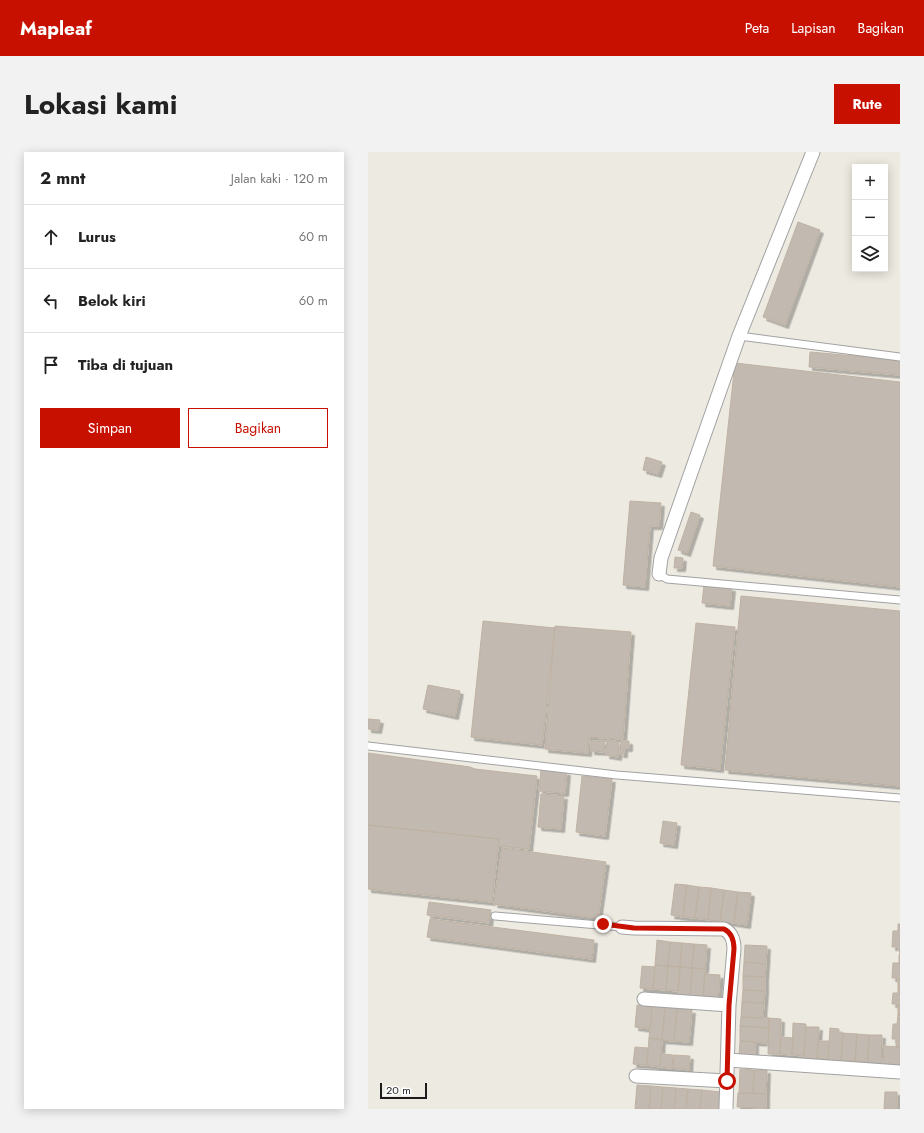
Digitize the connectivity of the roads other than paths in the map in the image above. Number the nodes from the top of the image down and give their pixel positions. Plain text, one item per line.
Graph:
1 (813, 152) edge
2 (739, 336) junction
3 (900, 357) edge
4 (659, 574) joint
5 (900, 600) edge
6 (368, 746) edge
7 (900, 798) edge
8 (495, 916) dead end
9 (622, 926) joint
10 (644, 999) dead end
11 (729, 1005) junction
12 (728, 1060) junction
13 (900, 1072) edge
14 (636, 1076) dead end
15 (727, 1081) junction
16 (726, 1108) edge

1 - 2 street
2 - 3 lane
2 - 4 street
4 - 5 lane
6 - 7 lane
8 - 9 lane
9 - 11 street
10 - 11 street
11 - 12 street
12 - 13 street
12 - 15 street
14 - 15 street
15 - 16 street

